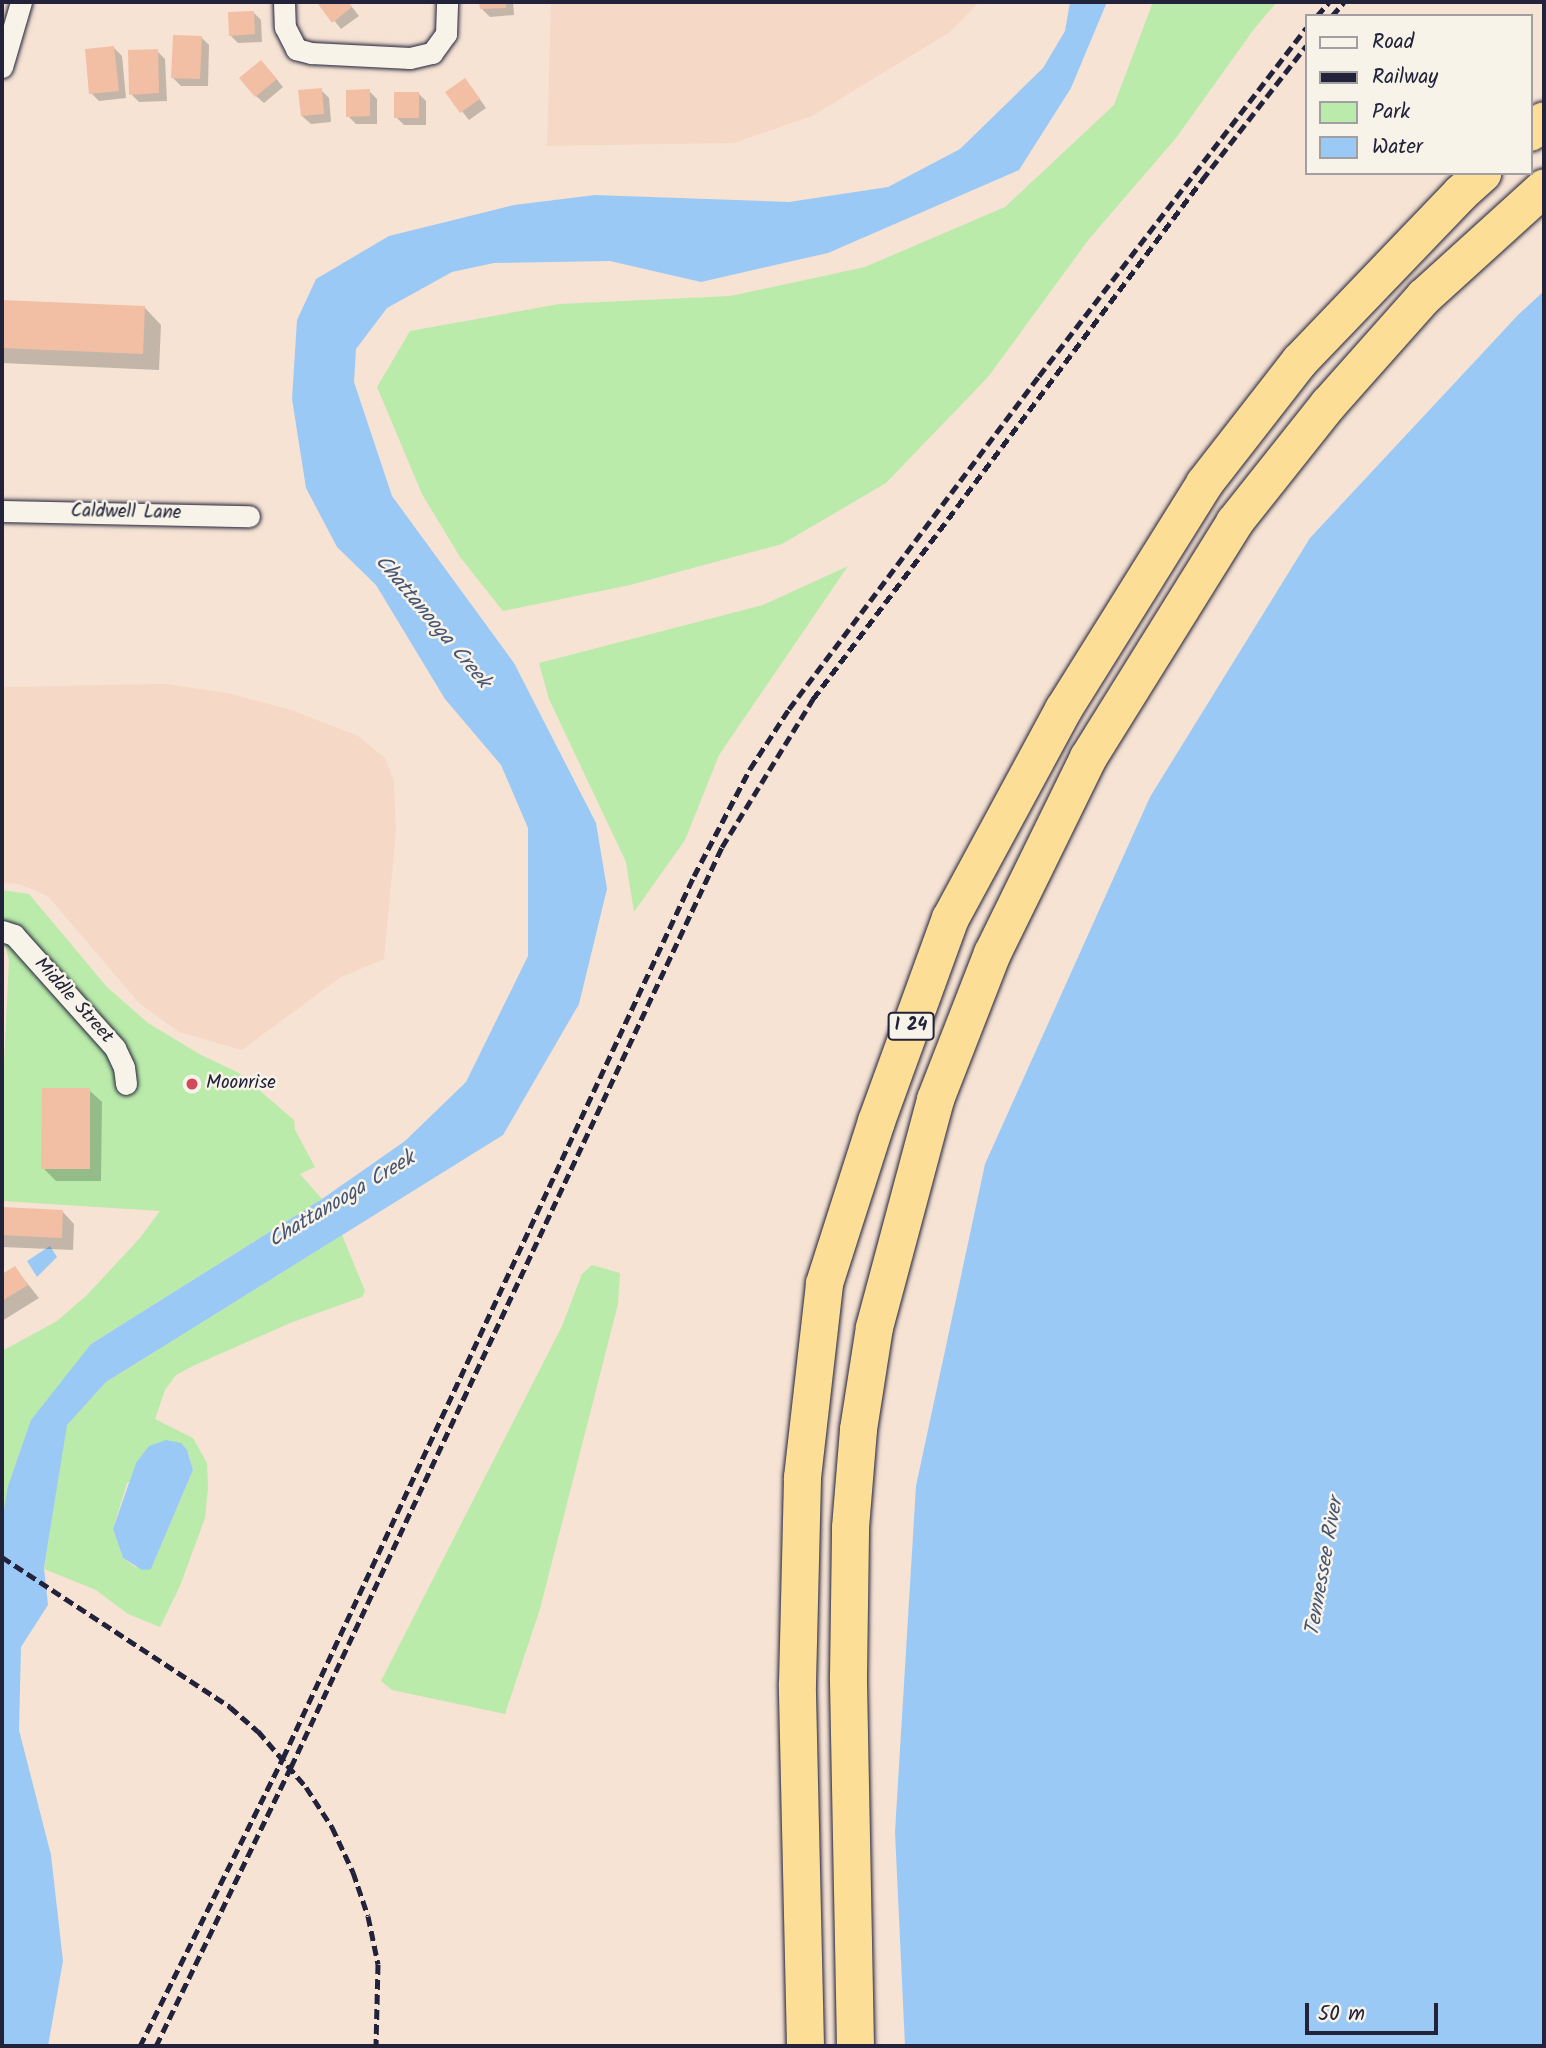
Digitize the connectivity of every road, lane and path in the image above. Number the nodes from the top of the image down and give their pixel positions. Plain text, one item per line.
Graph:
1 (21, 2) edge
2 (284, 2) edge
3 (447, 2) edge
4 (2, 67) edge
5 (1480, 175) edge
6 (1544, 187) edge
7 (2, 511) edge
8 (250, 516) dead end
9 (2, 931) edge
10 (126, 1084) dead end
11 (805, 2046) edge
12 (855, 2046) edge

1 - 4 street
2 - 3 street
5 - 11 highway, I 24
6 - 12 highway, I 24
7 - 8 street, Caldwell Lane
9 - 10 street, Middle Street

